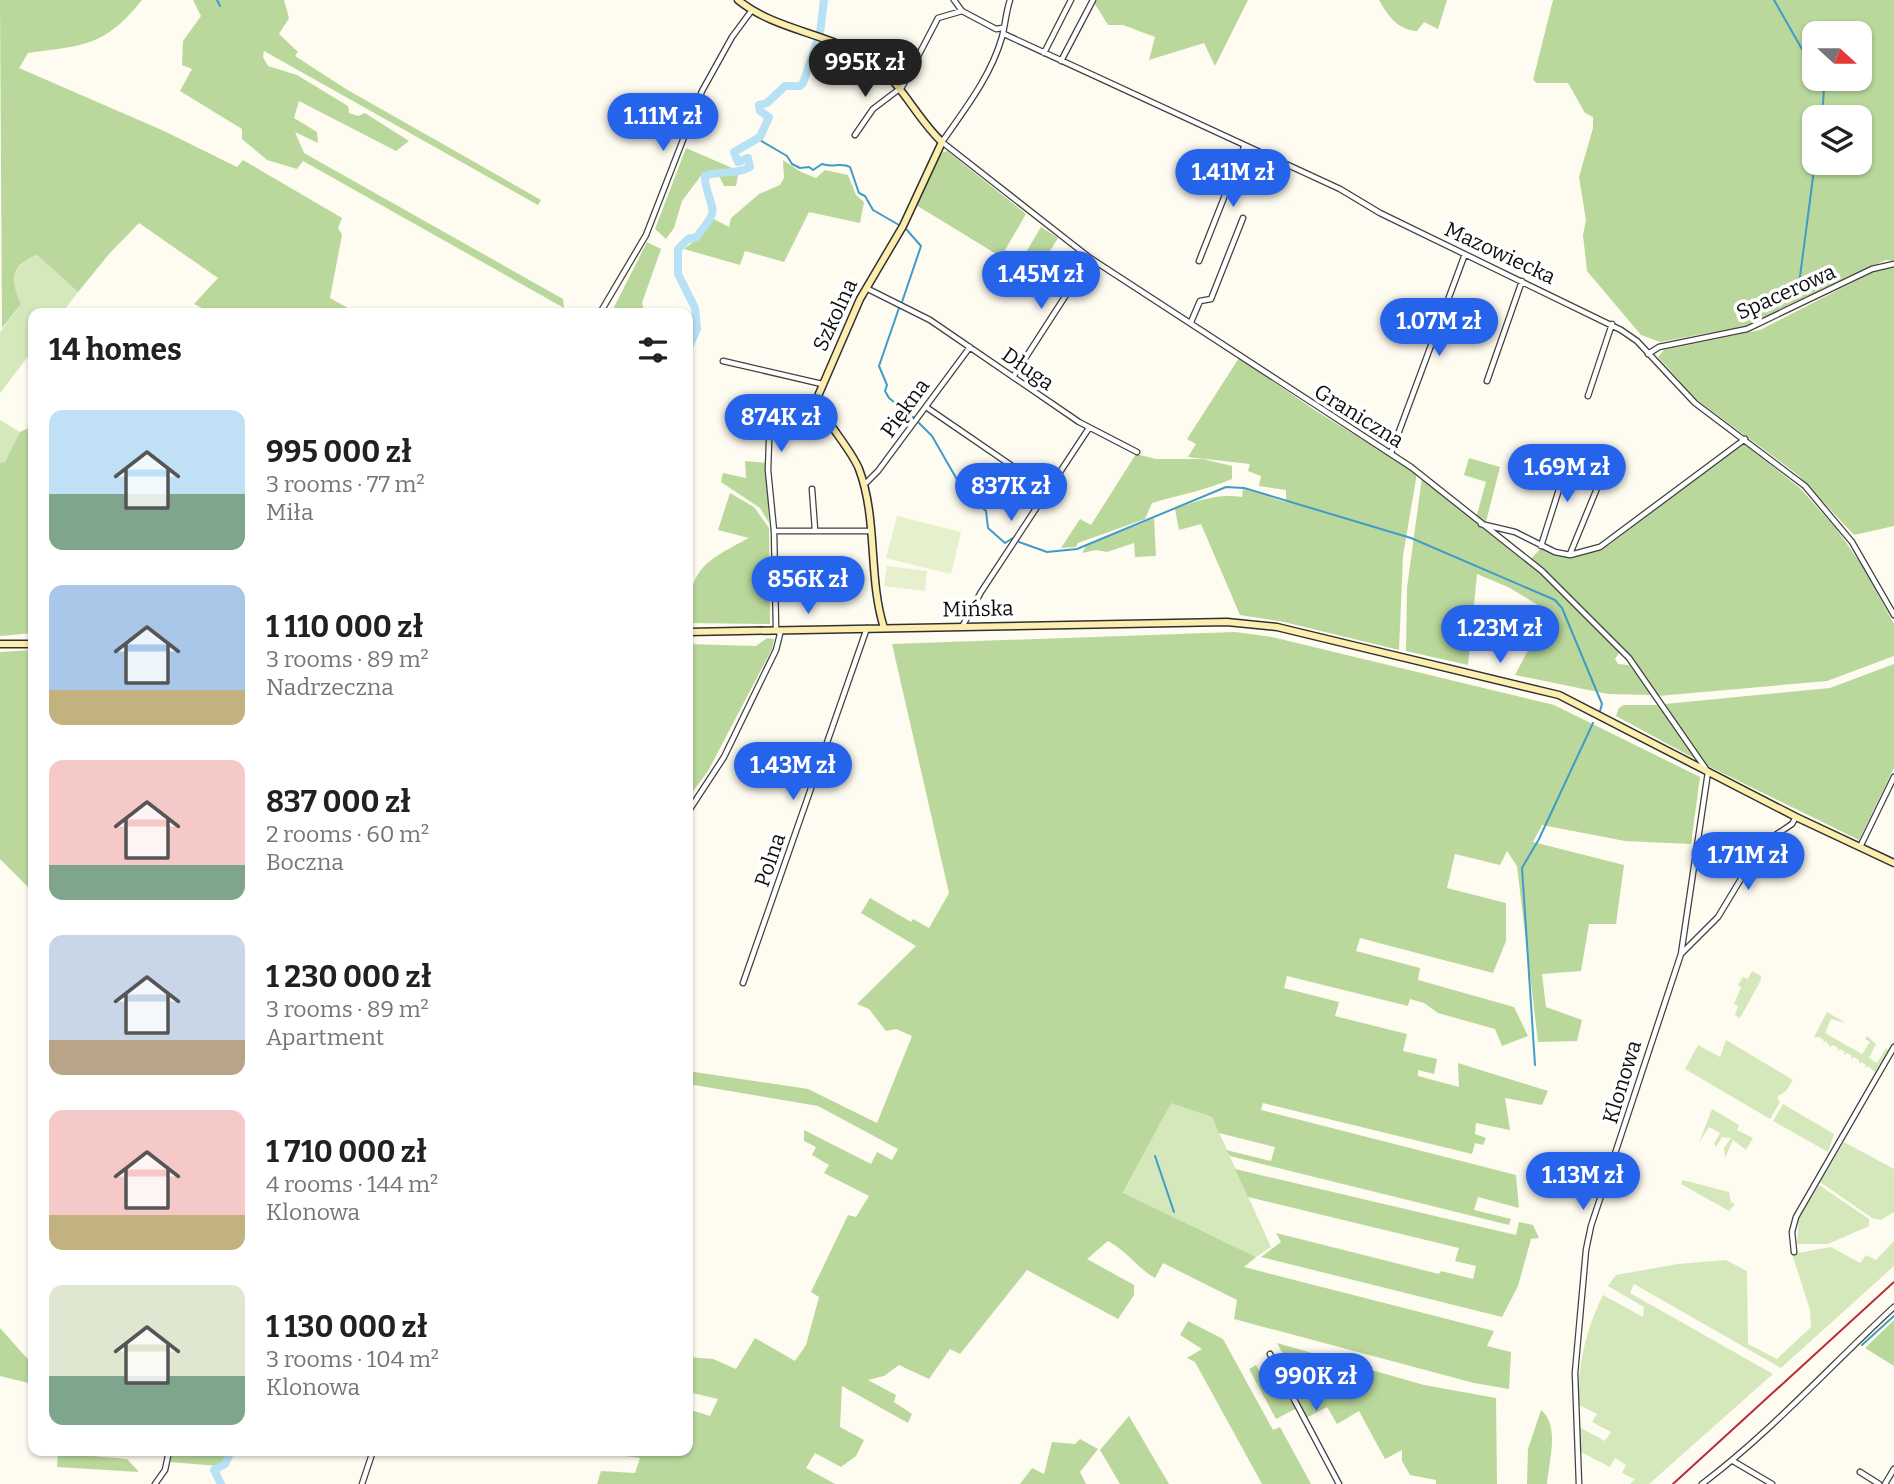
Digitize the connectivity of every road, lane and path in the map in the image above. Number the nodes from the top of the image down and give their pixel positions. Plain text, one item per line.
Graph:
1 (954, 0) edge
2 (1010, 0) edge
3 (1071, 0) edge
4 (1093, 0) edge
5 (741, 1) edge
6 (752, 10) junction
7 (962, 11) junction
8 (1003, 31) junction
9 (1044, 53) junction
10 (1061, 61) junction
11 (899, 88) junction
12 (855, 135) dead end
13 (942, 142) junction
14 (1244, 147) junction
15 (1242, 218) dead end
16 (1465, 254) junction
17 (1090, 258) junction
18 (1199, 261) dead end
19 (1894, 264) edge
20 (1522, 281) junction
21 (866, 288) junction
22 (603, 308) edge
23 (1191, 322) junction
24 (1612, 324) junction
25 (970, 347) junction
26 (1648, 354) junction
27 (723, 361) dead end
28 (1013, 377) junction
29 (1487, 381) dead end
30 (822, 384) junction
31 (1588, 396) dead end
32 (926, 407) junction
33 (820, 411) junction
34 (1089, 428) junction
35 (1745, 439) junction
36 (1138, 452) dead end
37 (1391, 453) junction
38 (1570, 455) dead end
39 (1021, 472) dead end
40 (864, 485) junction
41 (1598, 486) dead end
42 (813, 489) dead end
43 (1481, 524) junction
44 (815, 530) junction
45 (774, 531) junction
46 (870, 531) junction
47 (1541, 546) junction
48 (1570, 555) junction
49 (1894, 615) edge
50 (962, 627) junction
51 (867, 628) junction
52 (884, 628) junction
53 (778, 631) junction
54 (693, 632) edge
55 (28, 643) edge
56 (0, 644) edge
57 (1707, 772) junction
58 (1894, 777) edge
59 (1892, 785) edge
60 (693, 805) edge
61 (1796, 817) junction
62 (1860, 847) junction
63 (1894, 863) edge
64 (1681, 954) junction
65 (743, 983) dead end
66 (1894, 1050) edge
67 (1794, 1252) dead end
68 (1894, 1307) edge
69 (1270, 1354) dead end
70 (168, 1456) edge
71 (371, 1456) edge
72 (1733, 1461) junction
73 (1894, 1469) edge
74 (1860, 1472) dead end
75 (155, 1484) edge
76 (362, 1484) edge
77 (1339, 1484) edge
78 (1579, 1484) edge
79 (1702, 1484) edge
80 (1772, 1484) edge
81 (1882, 1484) edge

1 - 7 street
2 - 8 street, Szkolna
3 - 9 street
4 - 10 street
5 - 6 main road
6 - 11 main road
6 - 22 street
7 - 8 street, Mazowiecka
7 - 11 street
8 - 9 street, Mazowiecka
8 - 13 street, Szkolna
9 - 10 street, Mazowiecka
10 - 14 street, Mazowiecka
11 - 12 street
11 - 13 main road
13 - 17 street, Graniczna
13 - 21 main road, Szkolna
14 - 16 street, Mazowiecka
14 - 18 street
15 - 23 street
16 - 20 street, Mazowiecka
16 - 37 street
17 - 23 street, Graniczna
17 - 28 street
19 - 26 street, Spacerowa
20 - 24 street, Mazowiecka
20 - 29 street
21 - 25 street, Długa
21 - 30 main road, Szkolna
23 - 37 street, Graniczna
24 - 26 street, Mazowiecka
24 - 31 street
25 - 28 street, Długa
25 - 32 street, Piękna
26 - 35 street, Mazowiecka
27 - 30 street
28 - 34 street, Długa
30 - 33 main road, Szkolna
32 - 39 street
32 - 40 street, Piękna
33 - 40 main road
33 - 45 street
34 - 36 street, Długa
34 - 50 street
35 - 48 street
35 - 49 street, Mazowiecka
37 - 43 street, Graniczna
38 - 47 street
40 - 46 main road
41 - 48 street
42 - 44 street
43 - 47 street
43 - 57 street, Graniczna
44 - 45 street
44 - 46 street
45 - 53 street
46 - 52 main road
47 - 48 street
50 - 52 main road, Mińska
50 - 57 main road, Mińska
51 - 52 main road, Mińska
51 - 53 main road, Mińska
51 - 65 street, Polna
53 - 54 main road, Mińska
53 - 60 street
55 - 56 main road
57 - 61 main road, Mińska
57 - 64 street
58 - 59 street
59 - 62 street
61 - 62 main road, Mińska
61 - 64 street, Klonowa
62 - 63 main road, Mińska
64 - 78 street, Klonowa
66 - 67 street
68 - 72 street
69 - 77 street
70 - 75 street
71 - 76 street
72 - 79 street
72 - 80 street
73 - 81 street
74 - 81 street

